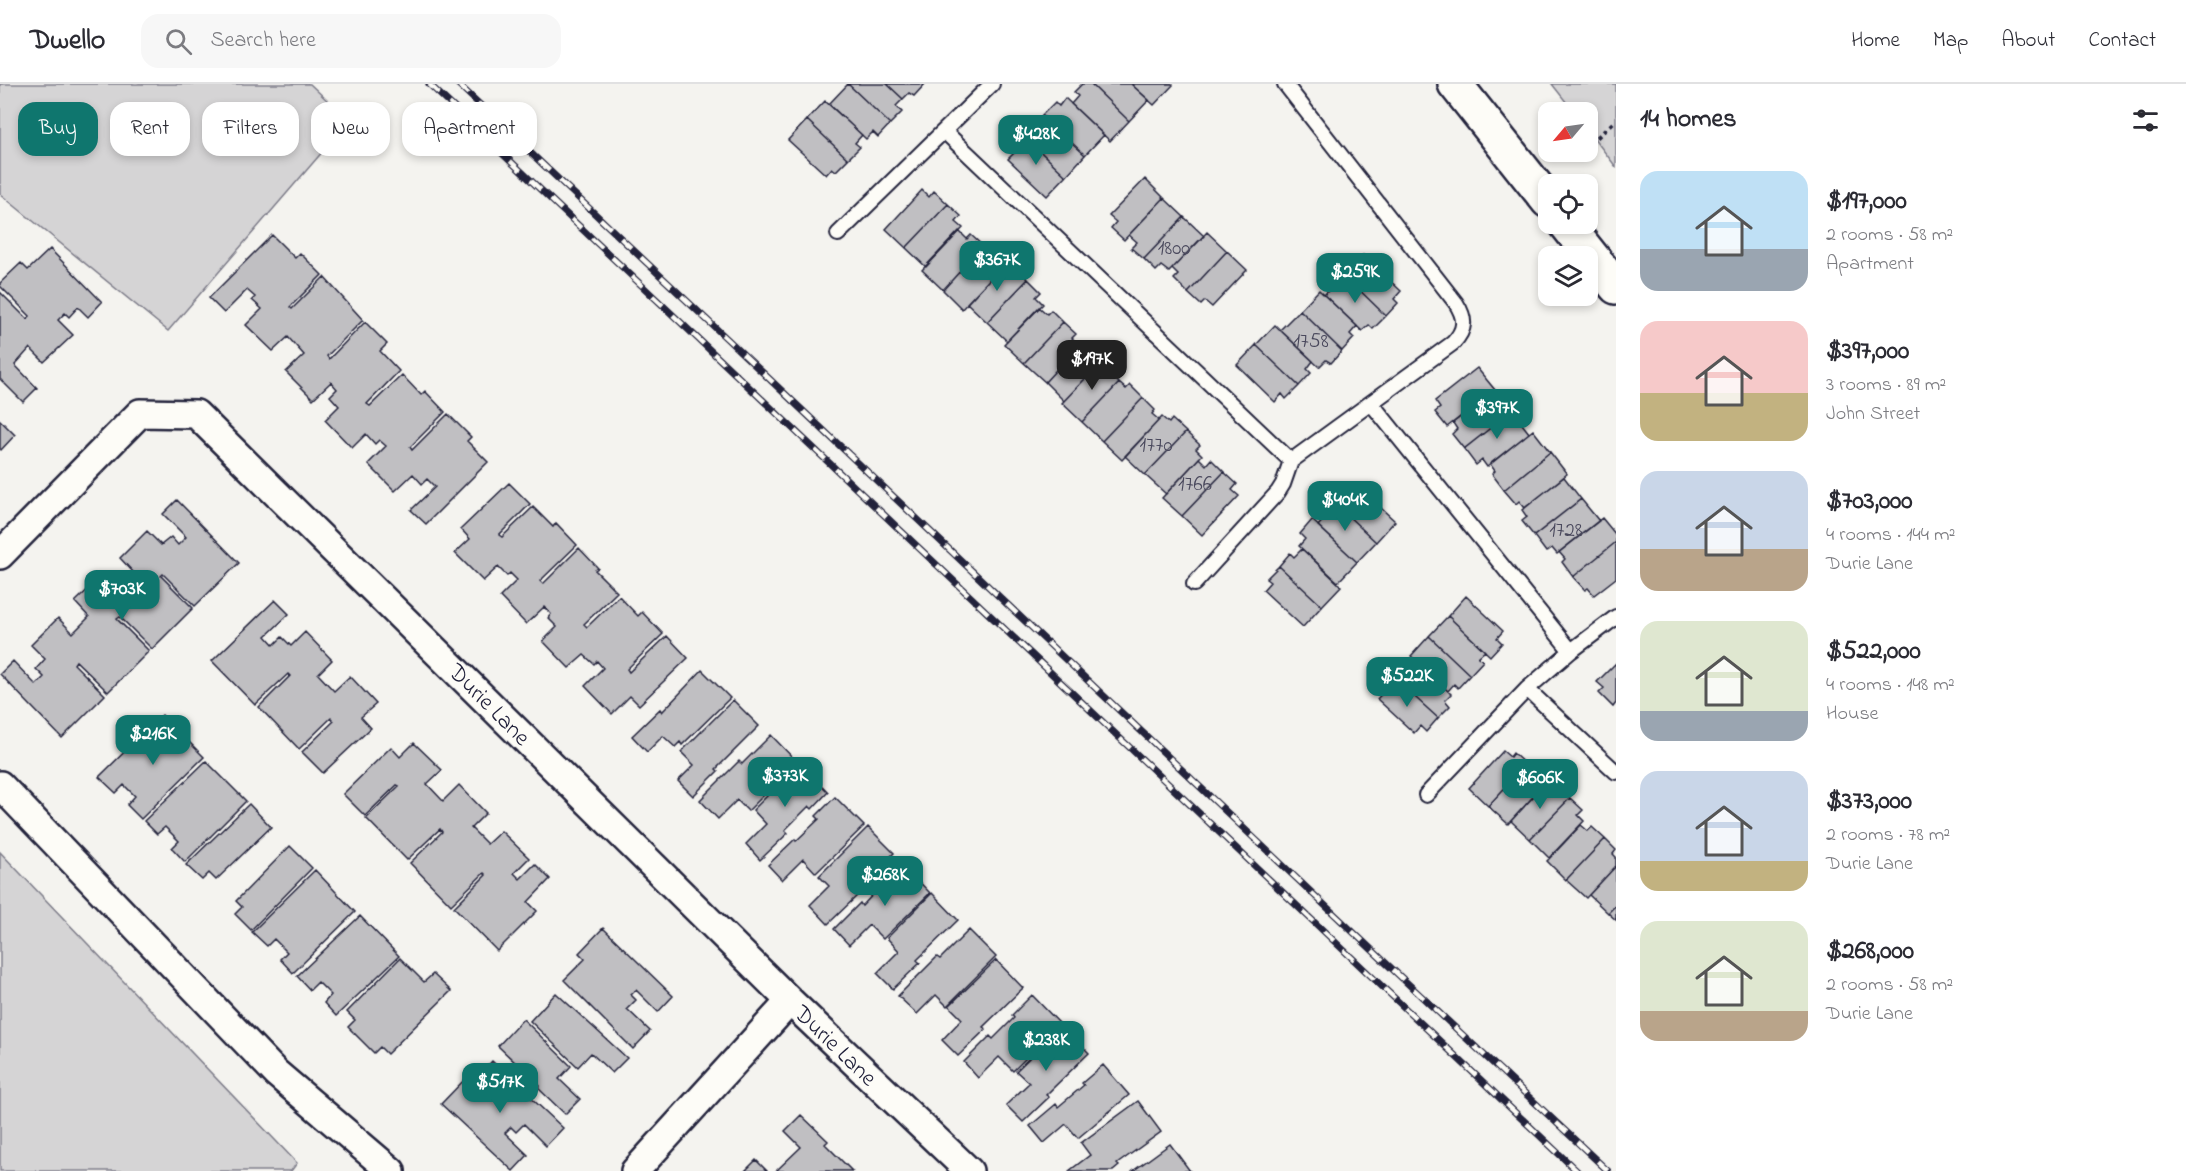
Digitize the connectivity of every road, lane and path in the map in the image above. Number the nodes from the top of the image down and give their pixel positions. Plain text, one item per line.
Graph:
1 (992, 84) edge
2 (1285, 84) edge
3 (1455, 84) edge
4 (1616, 120) edge
5 (944, 131) junction
6 (1598, 137) edge
7 (1538, 188) edge
8 (838, 234) dead end
9 (1574, 234) edge
10 (1616, 287) edge
11 (1371, 403) junction
12 (1291, 461) junction
13 (0, 555) edge
14 (1194, 584) dead end
15 (1616, 617) edge
16 (1570, 651) junction
17 (1527, 689) junction
18 (1616, 772) edge
19 (0, 785) edge
20 (1426, 795) dead end
21 (790, 1001) junction
22 (391, 1171) edge
23 (635, 1171) edge
24 (969, 1171) edge

1 - 5 lane
2 - 11 lane
3 - 7 main road
4 - 6 path
5 - 8 lane
5 - 12 lane
9 - 10 main road
11 - 12 lane
11 - 16 lane
12 - 14 lane
13 - 21 street, Durie Lane
15 - 16 lane
16 - 17 lane
17 - 18 lane
17 - 20 lane
19 - 22 street
21 - 23 street
21 - 24 street, Durie Lane

